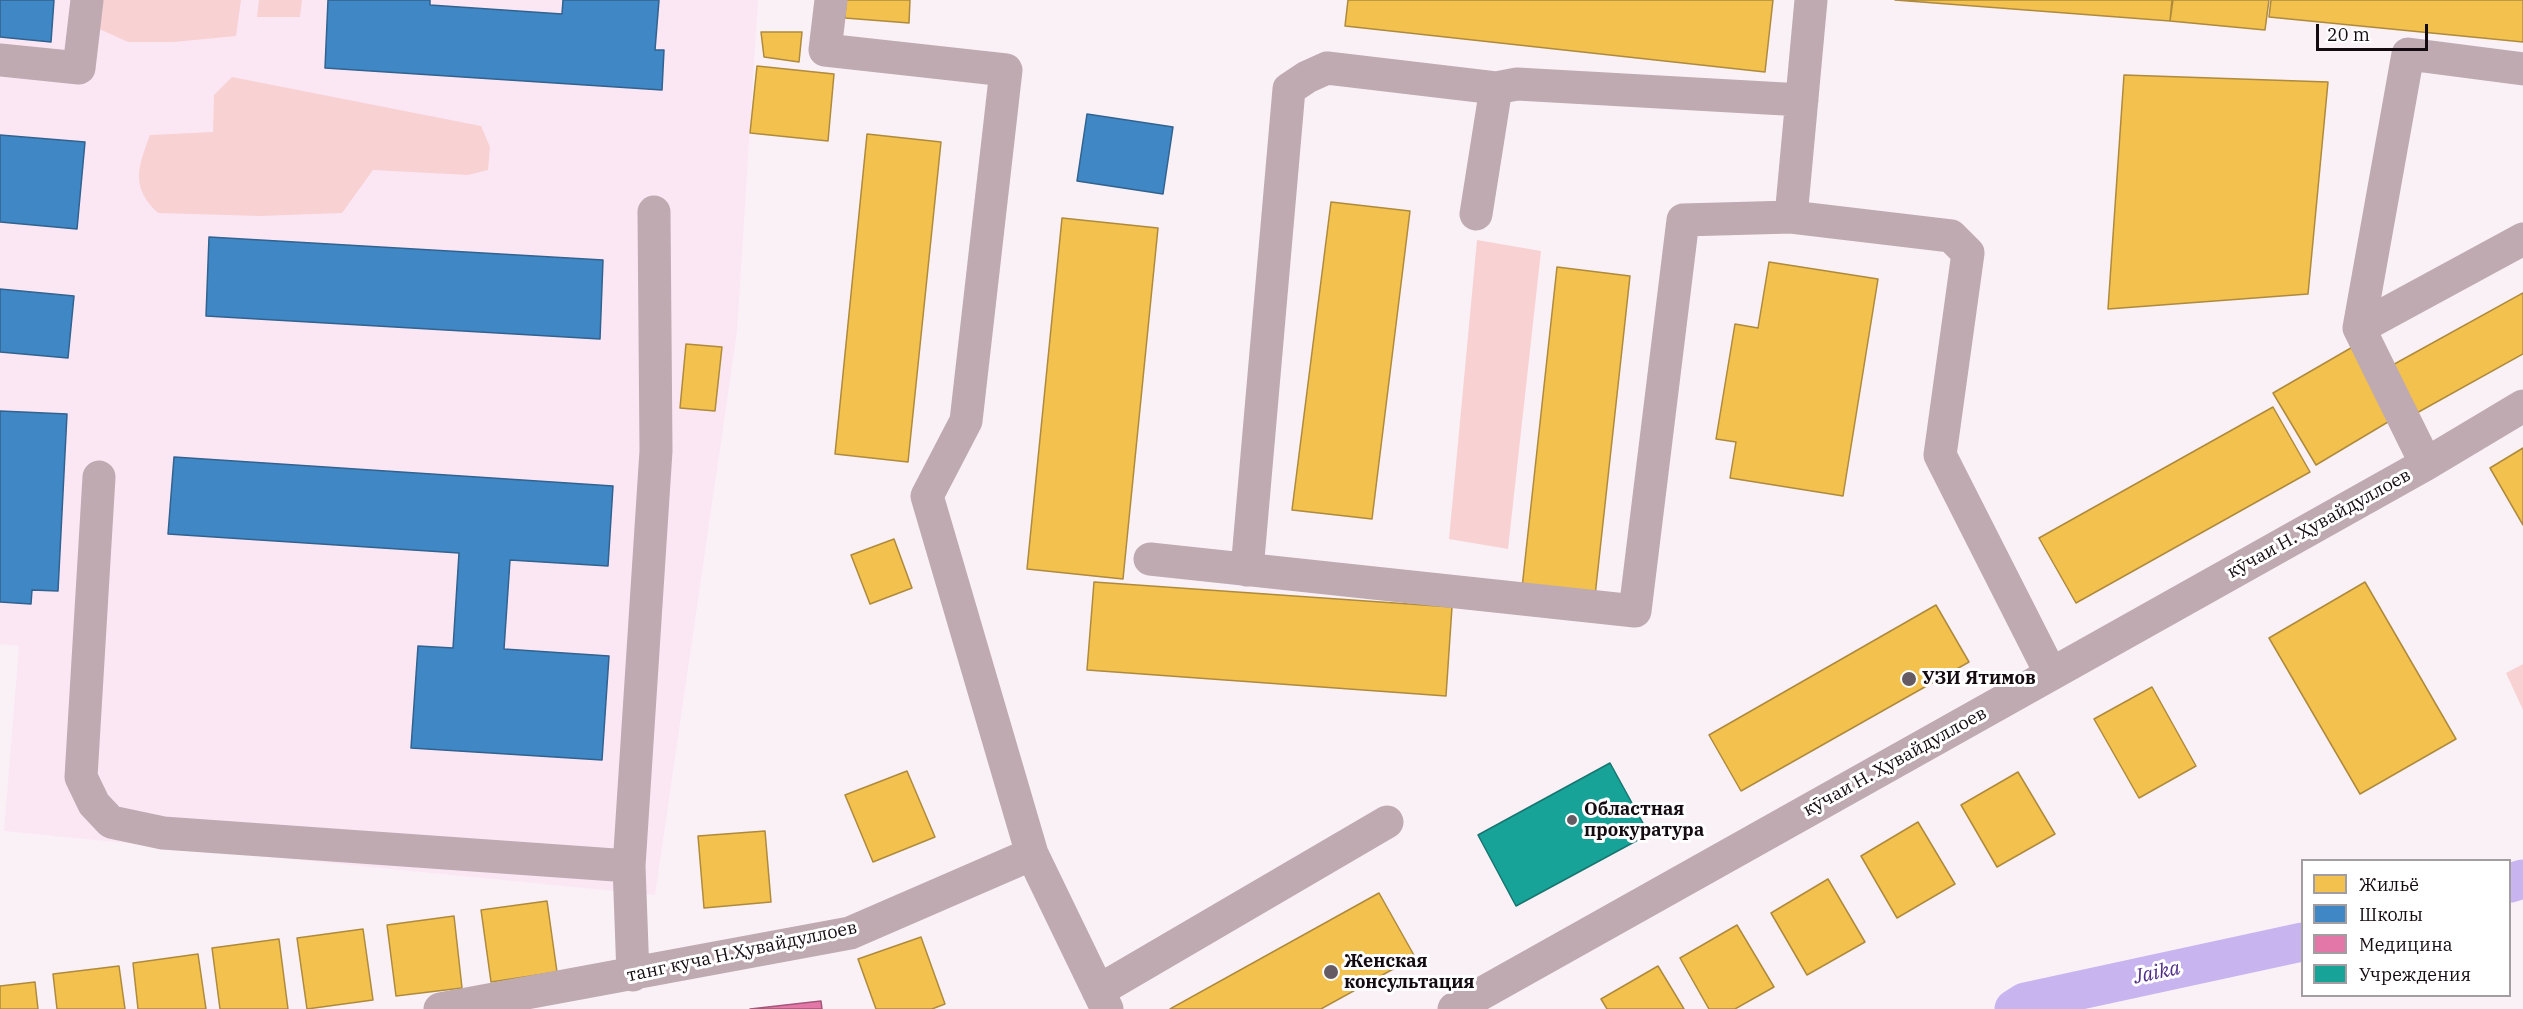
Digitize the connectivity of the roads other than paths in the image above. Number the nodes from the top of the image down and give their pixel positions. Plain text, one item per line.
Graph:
1 (87, 0) edge
2 (831, 0) edge
3 (1812, 0) edge
4 (0, 60) edge
5 (2523, 69) edge
6 (1496, 88) junction
7 (1802, 100) junction
8 (654, 212) dead end
9 (1476, 214) dead end
10 (1791, 218) junction
11 (2523, 239) edge
12 (2359, 328) junction
13 (2523, 406) edge
14 (2426, 464) junction
15 (99, 477) dead end
16 (1150, 559) dead end
17 (1247, 570) junction
18 (2051, 674) junction
19 (1386, 822) dead end
20 (1032, 854) junction
21 (629, 866) junction
22 (633, 975) junction
23 (1103, 1000) edge
24 (440, 1009) edge
25 (1454, 1009) edge

1 - 4 street
2 - 20 street
3 - 7 street
5 - 12 street
6 - 7 street
6 - 9 street
6 - 17 street
7 - 10 street
8 - 21 street
10 - 17 street
10 - 18 street
11 - 12 street
12 - 14 street
13 - 14 street, кӯчаи Н. Ҳувайдуллоев
14 - 18 street, кӯчаи Н. Ҳувайдуллоев
15 - 21 street
16 - 17 street
18 - 25 street, кӯчаи Н. Ҳувайдуллоев
19 - 23 street
20 - 22 street, танг куча Н.Ҳувайдуллоев
20 - 23 street
21 - 22 street
22 - 24 street, танг куча Н.Ҳувайдуллоев

